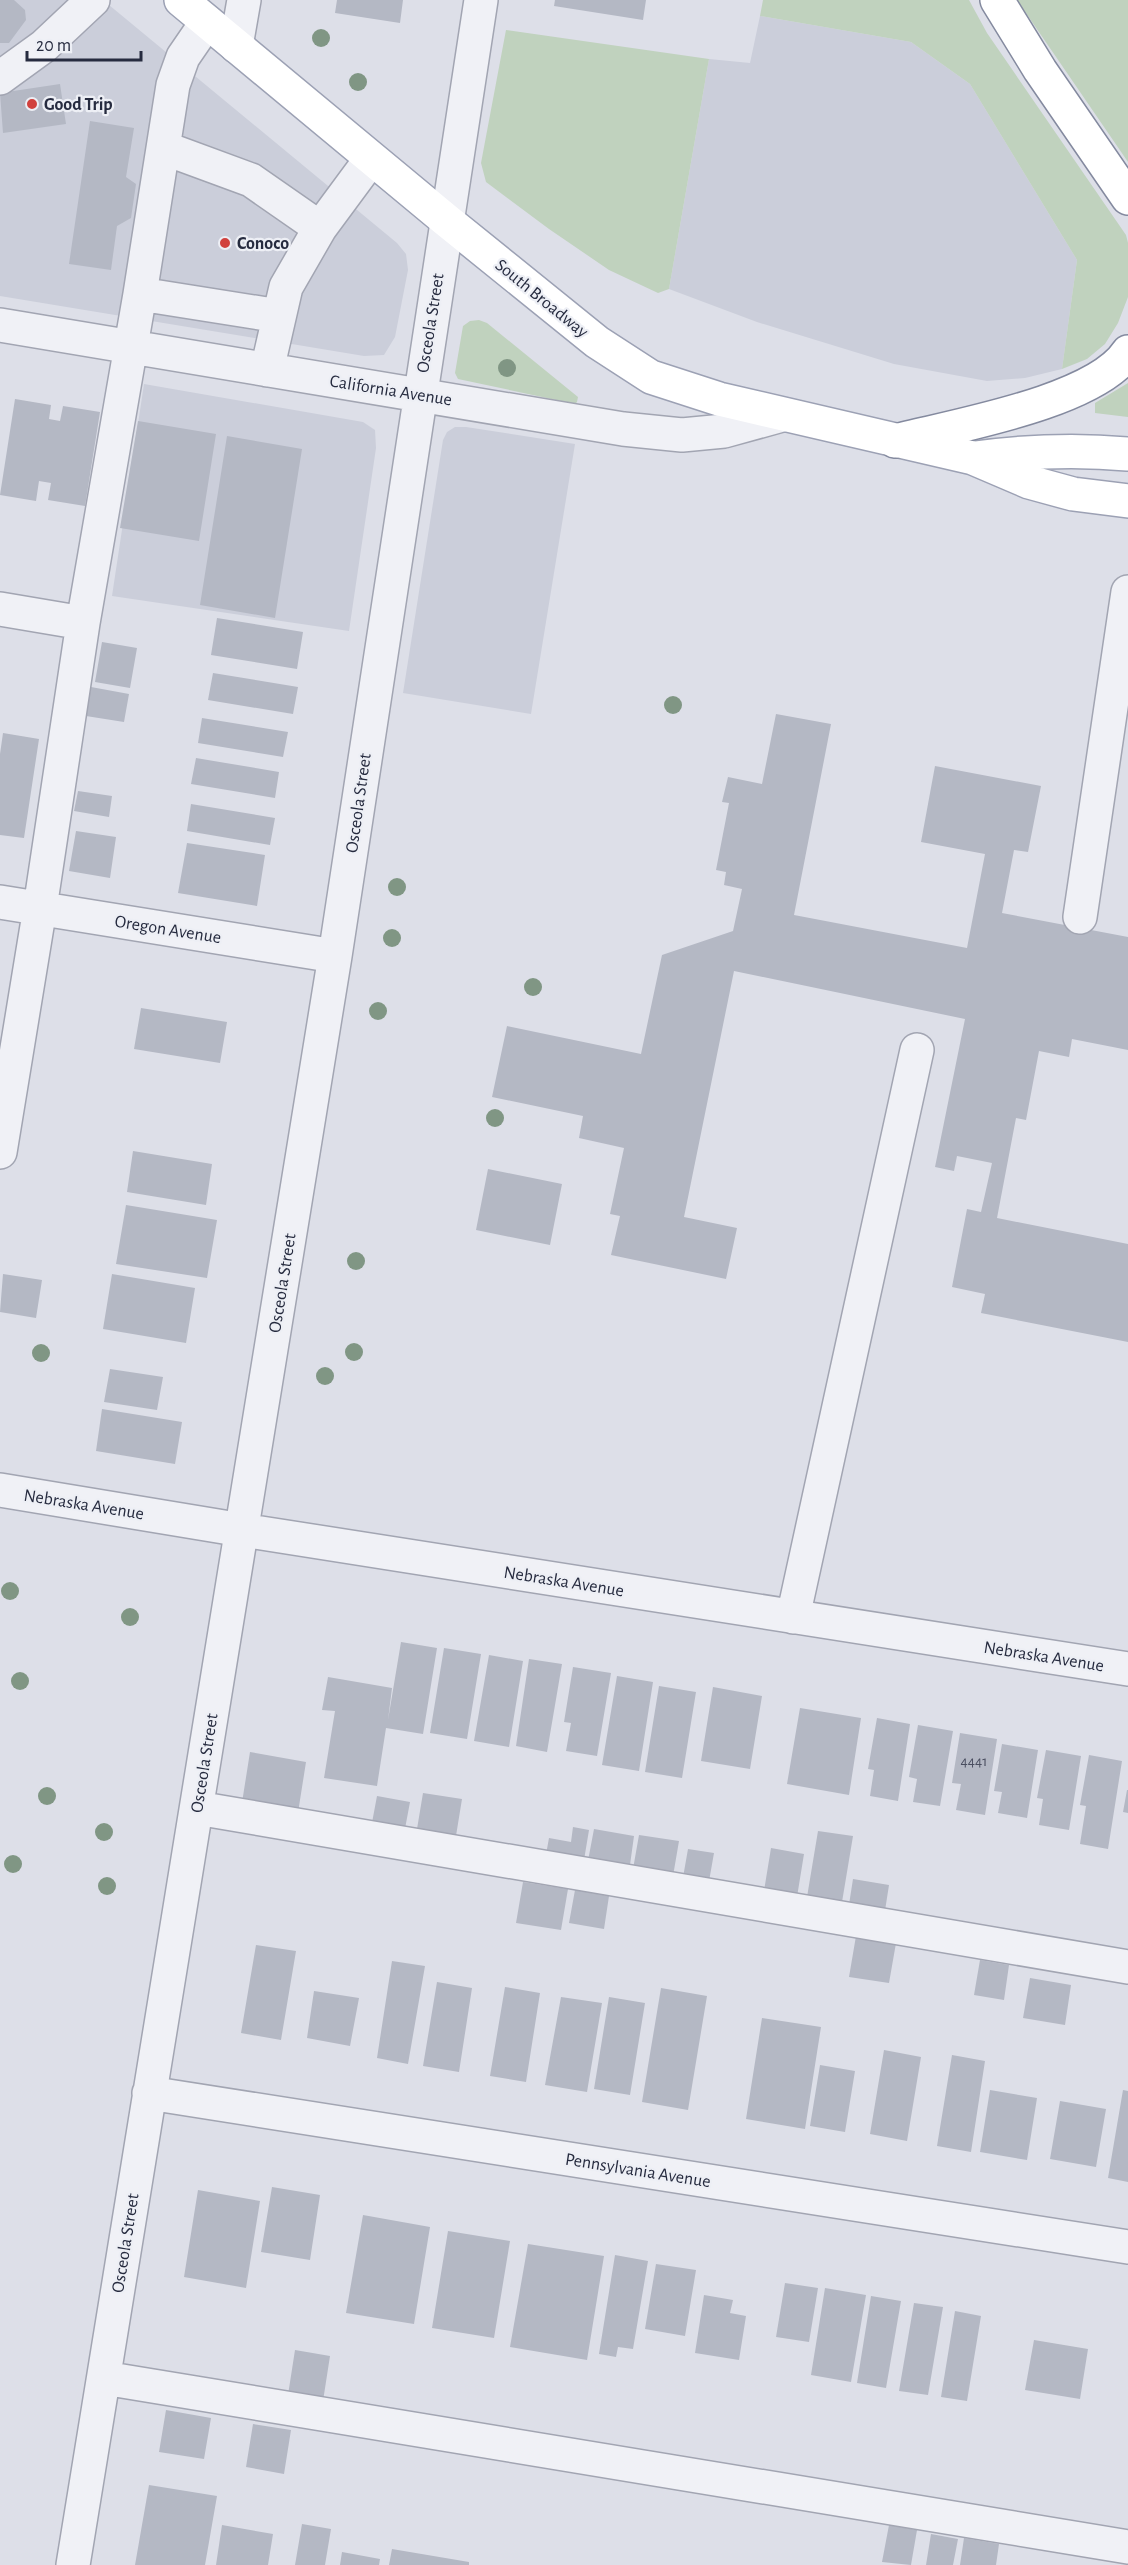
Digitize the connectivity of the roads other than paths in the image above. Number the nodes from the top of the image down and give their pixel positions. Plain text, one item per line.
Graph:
1 (93, 0) edge
2 (182, 0) edge
3 (244, 0) edge
4 (481, 0) edge
5 (997, 0) edge
6 (207, 22) junction
7 (236, 46) junction
8 (0, 78) edge
9 (164, 148) junction
10 (371, 159) junction
11 (1128, 198) edge
12 (446, 220) junction
13 (320, 228) junction
14 (140, 294) junction
15 (279, 316) junction
16 (0, 325) edge
17 (131, 347) junction
18 (1128, 352) edge
19 (267, 369) junction
20 (419, 394) junction
21 (782, 415) junction
22 (895, 441) junction
23 (1128, 454) edge
24 (973, 458) junction
25 (1128, 501) edge
26 (1128, 592) edge
27 (0, 609) edge
28 (83, 623) junction
29 (0, 902) edge
30 (40, 908) junction
31 (1080, 917) dead end
32 (335, 956) junction
33 (917, 1050) dead end
34 (0, 1152) edge
35 (0, 1490) edge
36 (242, 1530) junction
37 (793, 1617) junction
38 (1128, 1669) edge
39 (197, 1808) junction
40 (1128, 1967) edge
41 (149, 2093) junction
42 (1128, 2247) edge
43 (104, 2378) junction
44 (1128, 2547) edge
45 (73, 2565) edge

1 - 8 street
2 - 6 main road, South Broadway
3 - 7 street
4 - 12 street, Osceola Street
5 - 11 main road
6 - 7 main road, South Broadway
6 - 9 street
7 - 10 main road, South Broadway
9 - 13 street
9 - 14 street
10 - 12 main road, South Broadway
10 - 13 street
12 - 20 street, Osceola Street
12 - 21 main road, South Broadway
13 - 15 street
14 - 15 street
14 - 17 street
15 - 19 street
16 - 17 street, California Avenue
17 - 19 street, California Avenue
17 - 28 street
18 - 22 main road
19 - 20 street, California Avenue
20 - 21 street, California Avenue
20 - 32 street, Osceola Street
21 - 22 main road, South Broadway
22 - 24 main road, South Broadway
23 - 24 main road, South Broadway
24 - 25 main road, South Broadway
26 - 31 street
27 - 28 street
28 - 30 street
29 - 30 street, Oregon Avenue
30 - 32 street, Oregon Avenue
30 - 34 street
32 - 36 street, Osceola Street
33 - 37 street
35 - 36 street, Nebraska Avenue
36 - 37 street, Nebraska Avenue
36 - 39 street, Osceola Street
37 - 38 street, Nebraska Avenue
39 - 40 street
39 - 41 street, Osceola Street
41 - 42 street, Pennsylvania Avenue
41 - 43 street, Osceola Street
43 - 44 street
43 - 45 street, Osceola Street

